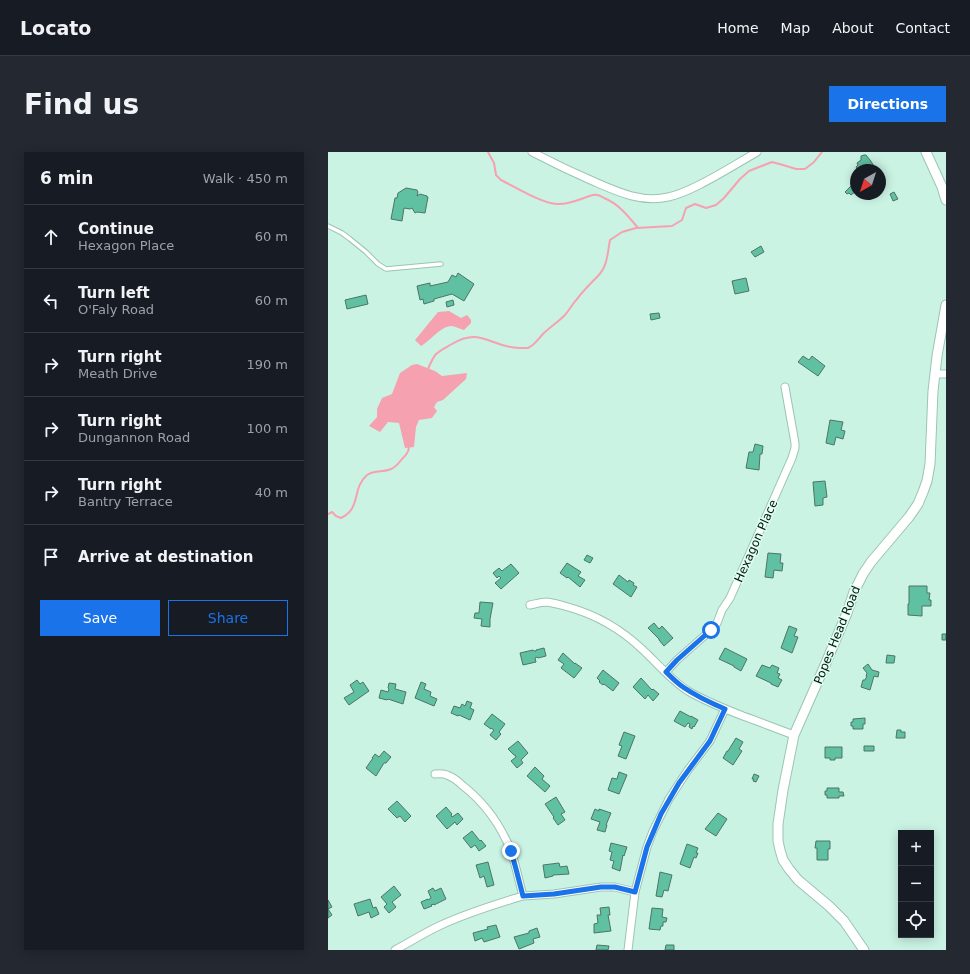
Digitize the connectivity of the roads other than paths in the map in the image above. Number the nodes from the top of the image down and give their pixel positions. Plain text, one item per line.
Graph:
1 (532, 152) edge
2 (757, 152) edge
3 (926, 152) edge
4 (946, 200) edge
5 (328, 226) edge
6 (441, 264) dead end
7 (946, 305) edge
8 (935, 374) junction
9 (946, 374) edge
10 (785, 387) dead end
11 (530, 605) dead end
12 (666, 672) junction
13 (725, 709) junction
14 (794, 735) junction
15 (435, 774) dead end
16 (635, 892) junction
17 (523, 896) junction
18 (395, 950) edge
19 (628, 950) edge
20 (864, 950) edge

1 - 2 street
3 - 4 street
5 - 6 lane
7 - 8 street, Popes Head Road
8 - 9 street
8 - 14 street, Popes Head Road
10 - 12 street, Hexagon Place
11 - 12 street
12 - 13 street
13 - 14 street
13 - 16 street
14 - 20 street, Popes Head Road
15 - 17 street
16 - 17 street
16 - 19 street
17 - 18 street

